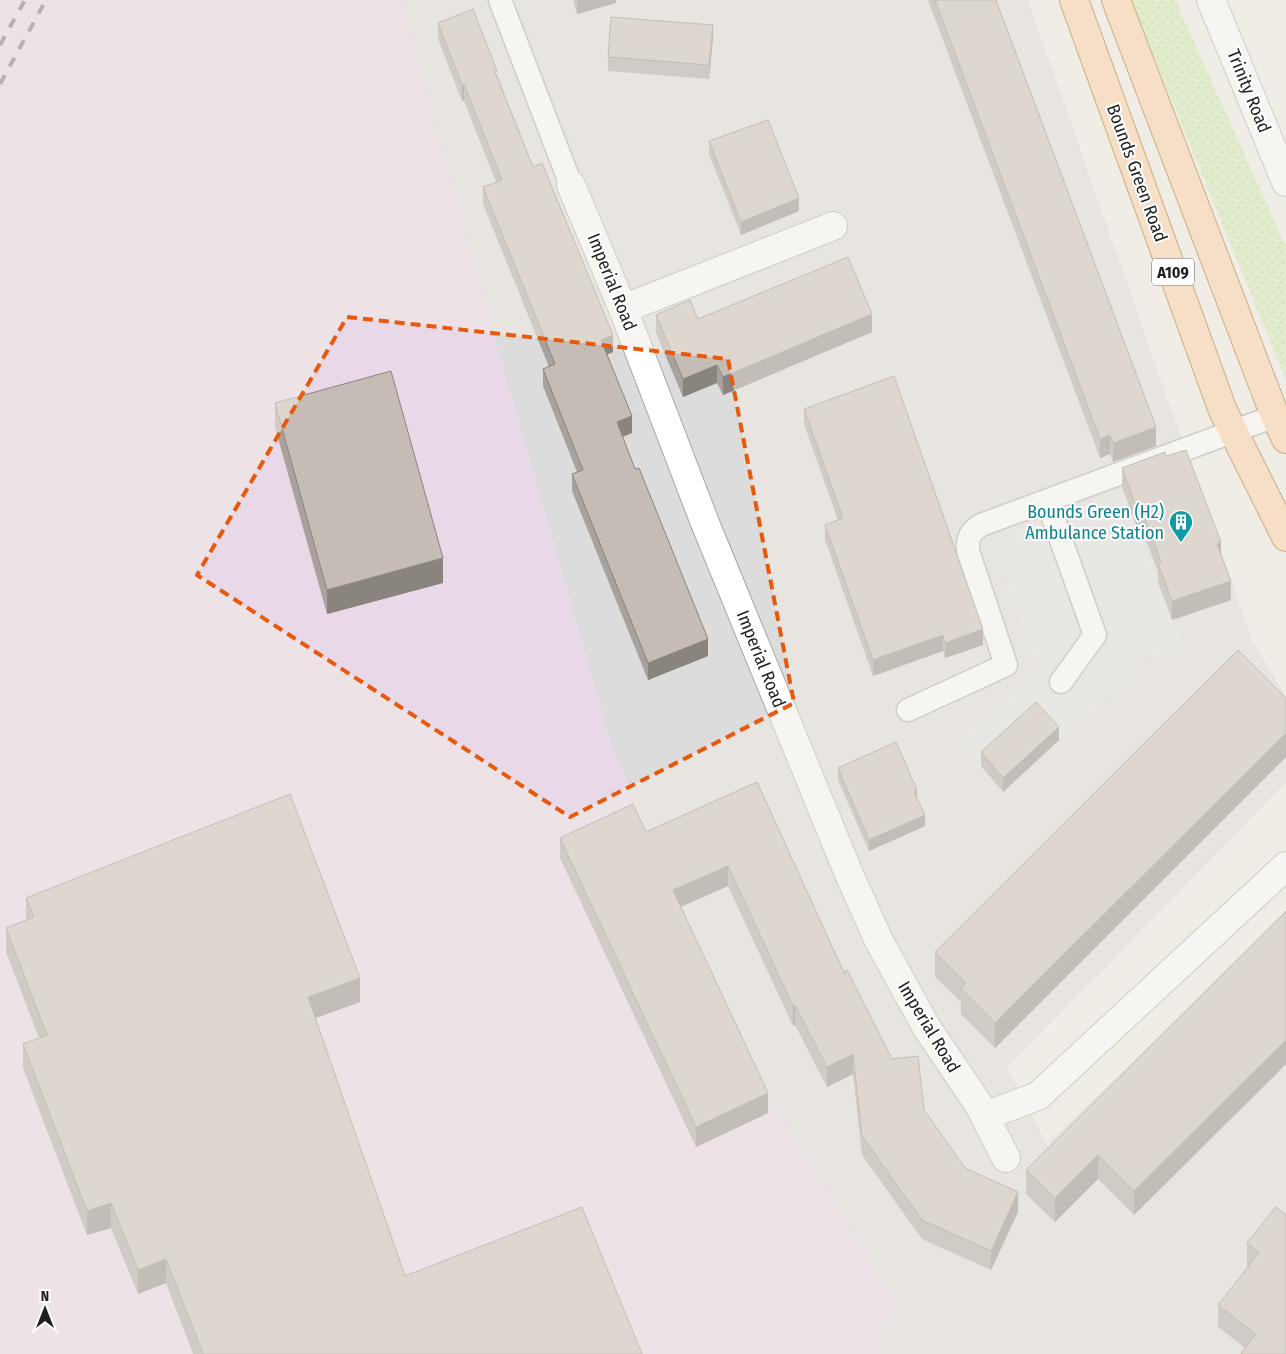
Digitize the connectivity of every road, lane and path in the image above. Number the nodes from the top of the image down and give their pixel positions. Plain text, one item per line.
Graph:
1 (500, 0) edge
2 (1074, 0) edge
3 (1116, 0) edge
4 (1212, 0) edge
5 (1286, 182) edge
6 (571, 185) joint
7 (833, 226) dead end
8 (623, 309) junction
9 (1280, 428) edge
10 (1234, 432) junction
11 (1047, 501) junction
12 (1286, 537) edge
13 (1061, 682) dead end
14 (908, 710) dead end
15 (1286, 866) edge
16 (985, 1116) junction
17 (1006, 1158) dead end

1 - 6 lane
2 - 10 main road, Bounds Green Road / A109
3 - 9 main road, A109
4 - 5 street, Trinity Road
6 - 8 street, Imperial Road
7 - 8 street
8 - 16 street, Imperial Road
9 - 10 lane
10 - 11 lane
10 - 12 main road, Bounds Green Road / A109
11 - 13 lane
11 - 14 lane
15 - 16 street
16 - 17 street, Imperial Road

